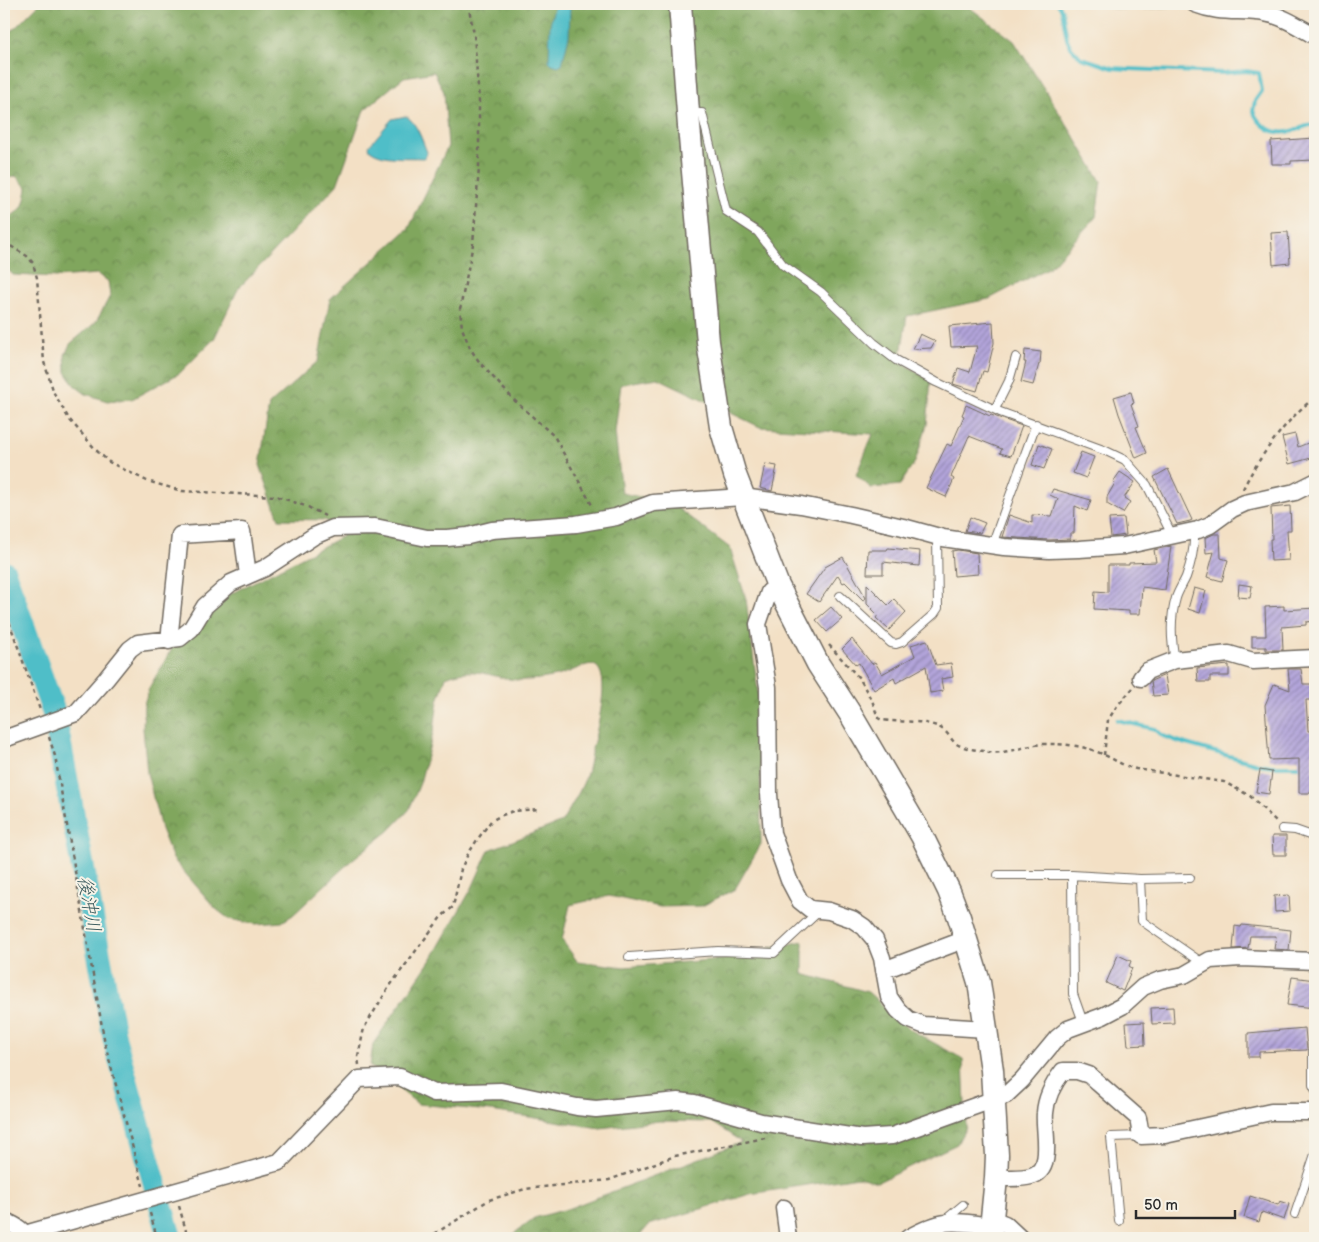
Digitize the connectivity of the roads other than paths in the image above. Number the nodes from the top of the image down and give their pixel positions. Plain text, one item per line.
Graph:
1 (680, 4) edge
2 (1195, 4) edge
3 (1315, 36) edge
4 (688, 113) junction
5 (1016, 357) dead end
6 (995, 409) junction
7 (1036, 424) junction
8 (1315, 482) edge
9 (743, 497) junction
10 (1194, 532) junction
11 (937, 536) junction
12 (1173, 537) junction
13 (992, 545) junction
14 (248, 575) junction
15 (778, 586) junction
16 (840, 596) dead end
17 (169, 641) junction
18 (1315, 658) edge
19 (1175, 660) junction
20 (1141, 678) road end
21 (4, 739) edge
22 (1282, 829) road end
23 (1315, 838) edge
24 (998, 874) dead end
25 (1072, 875) junction
26 (1190, 878) dead end
27 (1140, 879) junction
28 (819, 910) junction
29 (966, 939) junction
30 (629, 957) dead end
31 (1315, 961) edge
32 (1204, 964) junction
33 (884, 970) junction
34 (1083, 1022) junction
35 (986, 1029) junction
36 (1313, 1035) dead end
37 (1315, 1089) edge
38 (994, 1100) junction
39 (1315, 1112) edge
40 (1141, 1136) junction
41 (1315, 1154) edge
42 (996, 1178) junction
43 (963, 1205) dead end
44 (784, 1208) dead end
45 (1295, 1214) dead end
46 (4, 1220) edge
47 (1119, 1221) dead end
48 (941, 1223) junction
49 (991, 1228) edge
50 (26, 1236) edge
51 (788, 1238) edge
52 (908, 1238) edge
53 (1020, 1238) edge

1 - 4 street
2 - 3 street
4 - 6 lane
4 - 9 street
5 - 6 lane
6 - 7 lane
7 - 12 lane
7 - 13 lane
8 - 10 street
9 - 11 street
9 - 14 street
9 - 15 street
10 - 12 street
10 - 19 lane
11 - 13 street
11 - 16 lane
12 - 13 street
14 - 17 street
14 - 17 street
15 - 28 street
15 - 29 street
17 - 21 street
18 - 19 street
19 - 20 street
22 - 23 lane
24 - 25 lane
25 - 27 lane
25 - 34 lane
26 - 27 lane
27 - 32 lane
28 - 30 lane
28 - 33 street
29 - 33 street
29 - 35 street
31 - 32 street
32 - 34 street
33 - 35 street
34 - 38 street
35 - 38 street
36 - 37 lane
38 - 42 street
38 - 50 street
39 - 40 street
40 - 42 street
40 - 47 lane
41 - 45 lane
42 - 49 street
43 - 48 lane
44 - 51 street
46 - 50 street
48 - 49 street
48 - 52 street
49 - 53 street

